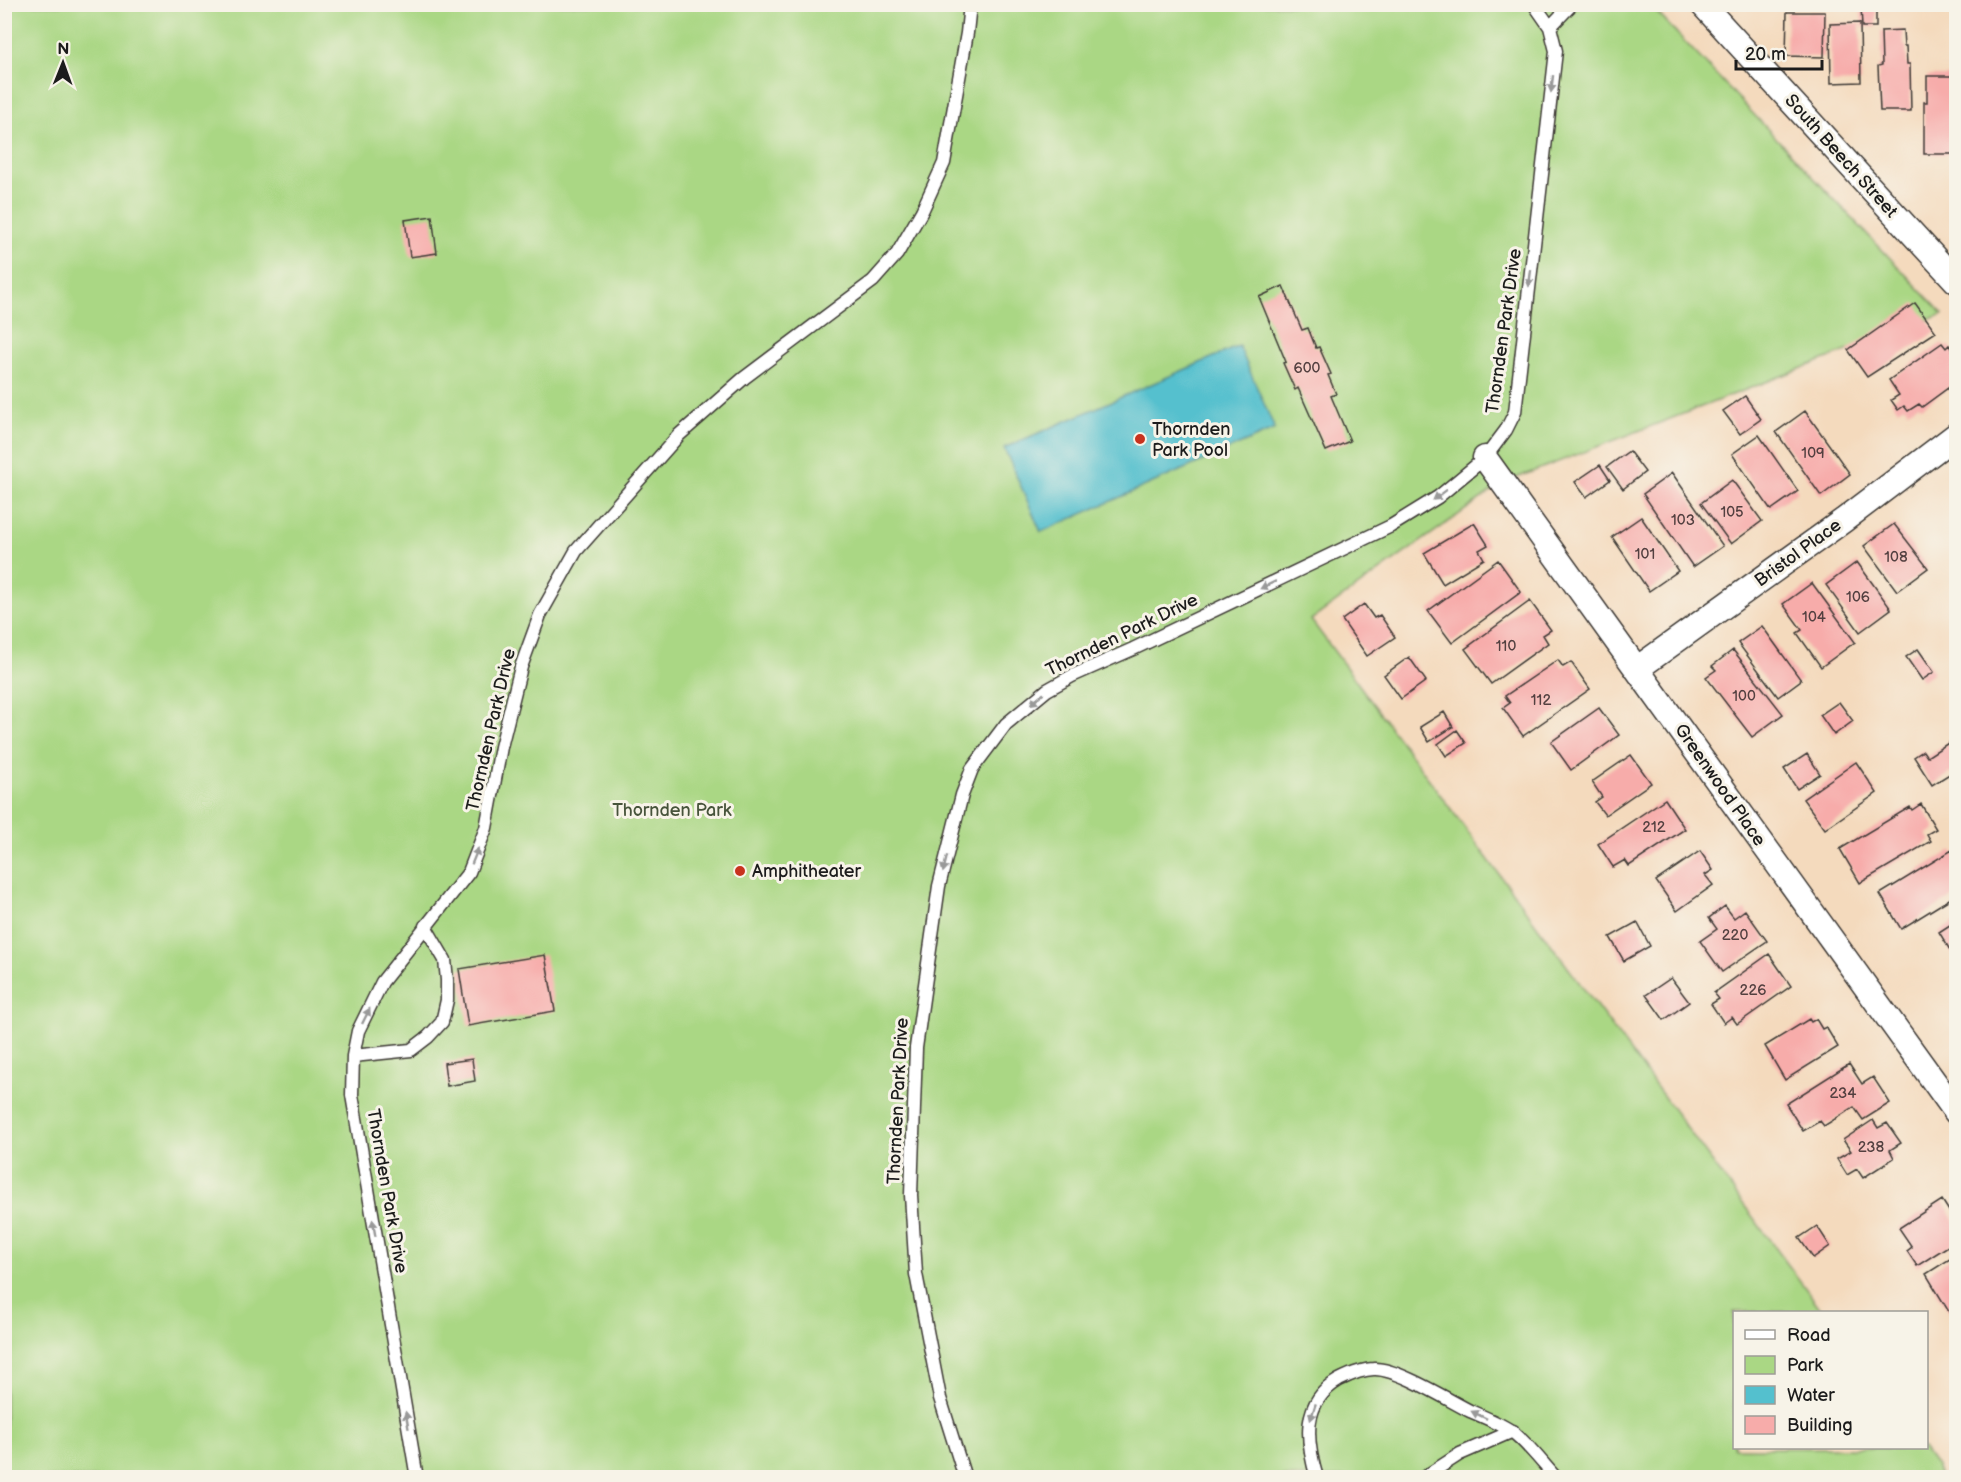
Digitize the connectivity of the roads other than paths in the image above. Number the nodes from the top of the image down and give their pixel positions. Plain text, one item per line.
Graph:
1 (970, 4) edge
2 (1534, 4) edge
3 (1572, 4) edge
4 (1702, 4) edge
5 (1550, 27) junction
6 (1956, 281) edge
7 (1956, 435) edge
8 (1485, 458) junction
9 (1638, 668) junction
10 (425, 926) junction
11 (353, 1056) junction
12 (1956, 1112) edge
13 (1513, 1431) junction
14 (417, 1478) edge
15 (965, 1478) edge
16 (1317, 1478) edge
17 (1423, 1478) edge
18 (1556, 1478) edge

10 -> 1 lane, Thornden Park Drive
2 - 5 lane, Thornden Park Drive
3 - 5 lane
4 - 6 street, South Beech Street
5 -> 8 lane, Thornden Park Drive
7 - 9 street, Bristol Place
8 - 9 street, Greenwood Place
8 -> 15 lane, Thornden Park Drive
9 - 12 street, Greenwood Place
11 -> 10 lane, Thornden Park Drive
10 - 11 lane
14 -> 11 lane, Thornden Park Drive
13 -> 16 lane
13 - 17 lane
13 - 18 lane

